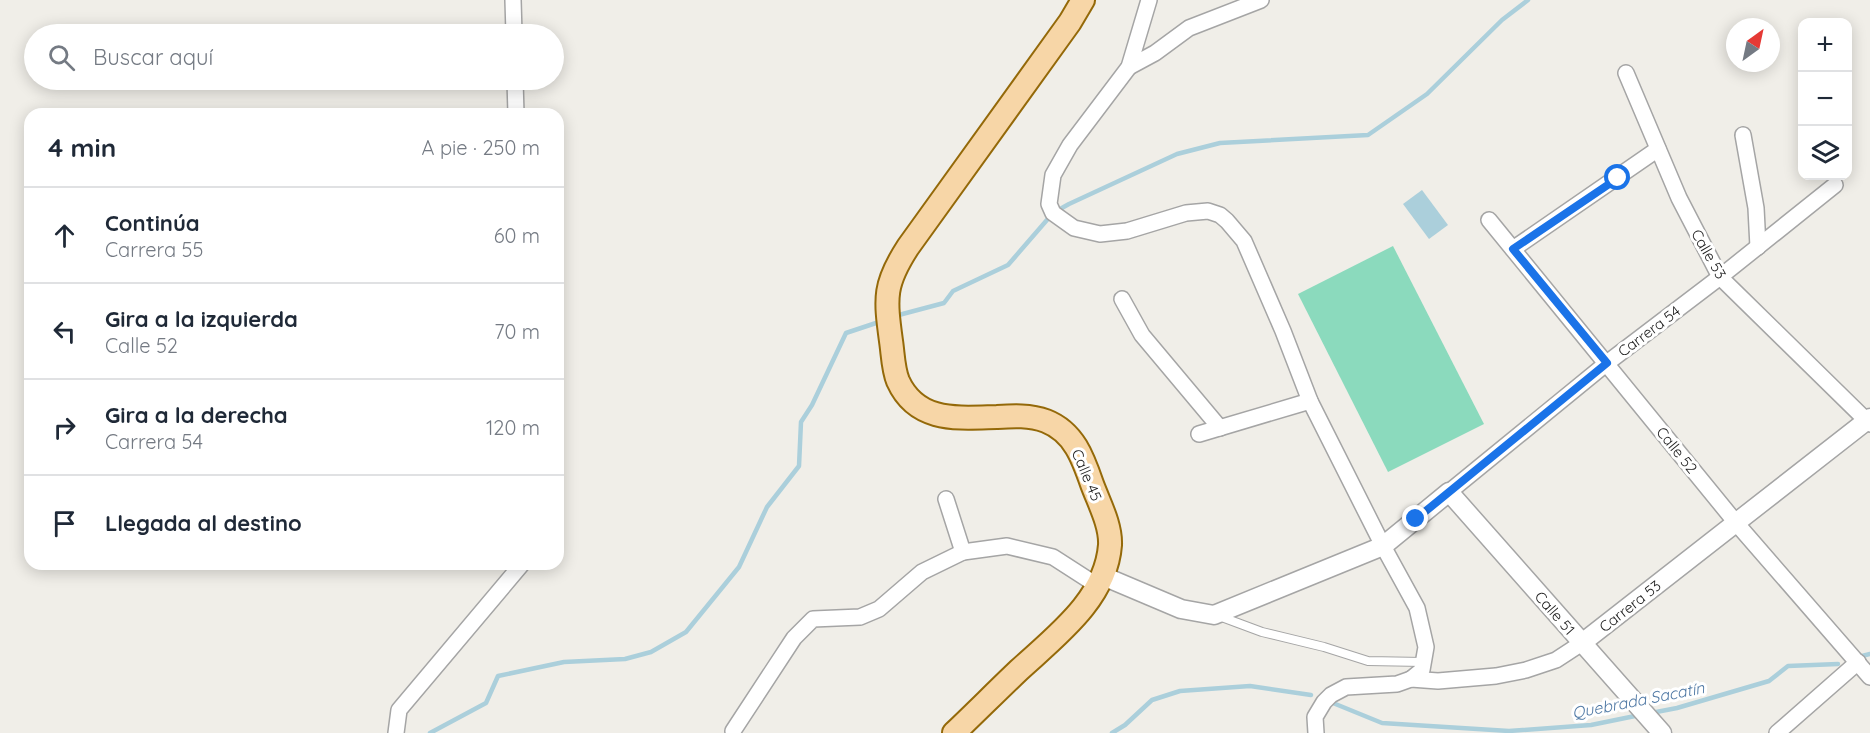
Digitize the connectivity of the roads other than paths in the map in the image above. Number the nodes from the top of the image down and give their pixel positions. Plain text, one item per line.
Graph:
1 (513, 0) edge
2 (1083, 0) edge
3 (1149, 0) edge
4 (1261, 0) edge
5 (514, 24) edge
6 (1130, 67) junction
7 (1626, 73) dead end
8 (515, 90) edge
9 (516, 108) edge
10 (1743, 135) dead end
11 (1658, 148) junction
12 (1835, 185) dead end
13 (1489, 220) dead end
14 (1758, 247) junction
15 (1513, 249) junction
16 (1719, 277) junction
17 (1122, 299) dead end
18 (1607, 363) junction
19 (1310, 401) junction
20 (1869, 421) edge
21 (1220, 428) junction
22 (1200, 434) dead end
23 (1449, 492) junction
24 (946, 499) dead end
25 (1737, 524) junction
26 (1383, 546) junction
27 (963, 552) junction
28 (517, 570) edge
29 (1100, 581) junction
30 (1214, 615) junction
31 (1582, 644) junction
32 (1423, 662) junction
33 (1858, 662) junction
34 (1870, 677) edge
35 (1412, 679) junction
36 (1652, 722) edge
37 (731, 732) edge
38 (396, 733) edge
39 (954, 733) edge
40 (1316, 733) edge
41 (1777, 733) edge

1 - 5 street
2 - 29 main road, Calle 45
3 - 6 street
4 - 6 street
6 - 19 street
7 - 11 street, Calle 53
8 - 9 street
10 - 14 street
11 - 15 street
11 - 16 street, Calle 53
12 - 14 street, Carrera 54
13 - 15 street, Calle 52
14 - 16 street, Carrera 54
15 - 18 street, Calle 52
16 - 18 street, Carrera 54
16 - 20 street, Calle 53
17 - 21 street
18 - 23 street, Carrera 54
18 - 25 street, Calle 52
19 - 21 street
19 - 26 street
20 - 25 street, Carrera 53
21 - 22 street
23 - 26 street, Carrera 54
23 - 31 street, Calle 51
24 - 27 street
25 - 31 street, Carrera 53
25 - 33 street, Calle 52
26 - 30 street, Carrera 54
26 - 32 street
27 - 29 street
27 - 37 street
28 - 38 street
29 - 30 street
29 - 39 main road, Calle 45
30 - 32 lane
31 - 35 street, Carrera 53
31 - 36 street, Calle 51
32 - 35 street
33 - 34 street, Calle 52
33 - 41 street
35 - 40 street, Carrera 53

